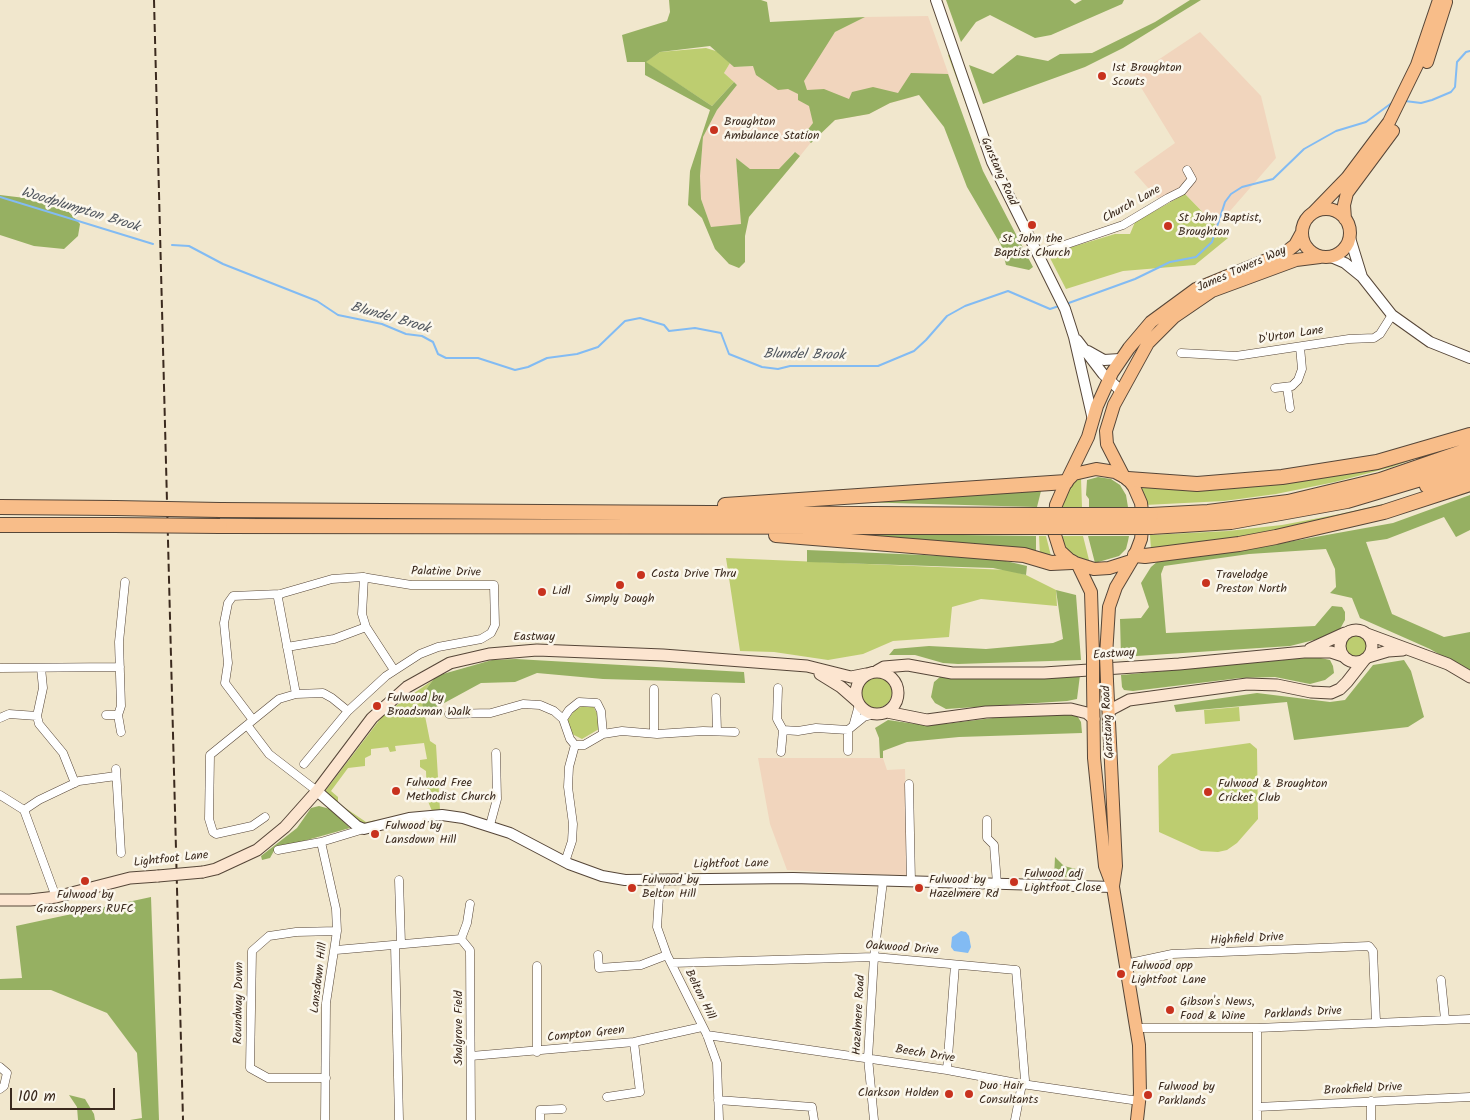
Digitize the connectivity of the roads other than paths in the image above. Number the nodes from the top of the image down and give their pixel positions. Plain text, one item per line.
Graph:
1 (936, 0) edge
2 (1439, 0) edge
3 (1447, 0) edge
4 (1187, 170) dead end
5 (1314, 212) junction
6 (1345, 218) junction
7 (1301, 234) junction
8 (1350, 238) junction
9 (1038, 254) junction
10 (1325, 257) junction
11 (1362, 276) junction
12 (1392, 315) junction
13 (1077, 341) junction
14 (1300, 347) junction
15 (1181, 352) dead end
16 (1470, 358) edge
17 (1120, 359) junction
18 (1109, 380) junction
19 (1288, 387) junction
20 (1275, 388) dead end
21 (1121, 391) junction
22 (1290, 408) dead end
23 (1093, 420) junction
24 (1470, 435) edge
25 (1470, 449) edge
26 (1470, 461) edge
27 (1470, 473) edge
28 (1126, 478) junction
29 (1067, 481) junction
30 (1470, 484) edge
31 (0, 507) edge
32 (572, 513) junction
33 (1036, 521) junction
34 (1151, 521) junction
35 (1231, 522) junction
36 (0, 525) edge
37 (583, 528) junction
38 (1133, 558) junction
39 (1075, 563) junction
40 (364, 577) junction
41 (125, 582) dead end
42 (280, 594) junction
43 (366, 627) junction
44 (1345, 634) junction
45 (1367, 634) junction
46 (287, 647) junction
47 (1410, 650) junction
48 (1304, 652) junction
49 (1344, 657) junction
50 (1366, 658) junction
51 (807, 666) junction
52 (120, 667) junction
53 (0, 668) edge
54 (41, 668) junction
55 (927, 668) junction
56 (394, 670) junction
57 (872, 672) junction
58 (1470, 677) edge
59 (1347, 682) junction
60 (1108, 686) junction
61 (778, 688) dead end
62 (654, 689) dead end
63 (898, 689) junction
64 (296, 694) junction
65 (1094, 696) junction
66 (716, 698) dead end
67 (1129, 700) junction
68 (858, 703) junction
69 (1071, 708) junction
70 (1110, 710) junction
71 (348, 711) junction
72 (887, 712) junction
73 (449, 714) dead end
74 (875, 714) junction
75 (106, 715) dead end
76 (118, 715) junction
77 (37, 716) junction
78 (0, 718) edge
79 (1094, 719) junction
80 (563, 720) junction
81 (927, 720) junction
82 (250, 723) junction
83 (854, 723) junction
84 (783, 730) junction
85 (848, 730) junction
86 (121, 732) dead end
87 (717, 732) junction
88 (734, 732) dead end
89 (654, 733) junction
90 (603, 734) junction
91 (575, 745) junction
92 (848, 751) dead end
93 (781, 752) dead end
94 (496, 753) dead end
95 (304, 764) dead end
96 (76, 783) junction
97 (909, 784) dead end
98 (316, 791) junction
99 (0, 795) edge
100 (24, 810) junction
101 (265, 817) dead end
102 (989, 824) dead end
103 (490, 825) junction
104 (364, 829) junction
105 (321, 842) junction
106 (278, 850) dead end
107 (120, 853) dead end
108 (565, 862) junction
109 (399, 880) dead end
110 (660, 881) junction
111 (883, 881) junction
112 (911, 882) junction
113 (997, 884) junction
114 (1112, 887) junction
115 (56, 897) junction
116 (0, 900) edge
117 (470, 904) dead end
118 (337, 931) junction
119 (461, 939) junction
120 (398, 944) junction
121 (336, 950) junction
122 (598, 955) dead end
123 (667, 955) junction
124 (874, 957) junction
125 (672, 963) junction
126 (1125, 964) junction
127 (955, 965) junction
128 (537, 966) dead end
129 (1441, 980) dead end
130 (1445, 1019) junction
131 (1470, 1019) edge
132 (1376, 1022) junction
133 (702, 1027) junction
134 (1137, 1028) junction
135 (1257, 1028) junction
136 (707, 1036) junction
137 (634, 1042) junction
138 (538, 1052) junction
139 (471, 1056) junction
140 (868, 1058) junction
141 (0, 1067) edge
142 (947, 1070) junction
143 (326, 1078) junction
144 (1022, 1084) junction
145 (0, 1089) edge
146 (607, 1097) dead end
147 (1470, 1097) edge
148 (718, 1100) junction
149 (1139, 1100) junction
150 (1371, 1101) junction
151 (1257, 1107) junction
152 (562, 1109) dead end
153 (326, 1120) edge
154 (399, 1120) edge
155 (471, 1120) edge
156 (540, 1120) edge
157 (719, 1120) edge
158 (814, 1120) edge
159 (874, 1120) edge
160 (1015, 1120) edge
161 (1137, 1120) edge
162 (1257, 1120) edge
163 (1371, 1120) edge

1 - 9 street, Garstang Road
2 - 5 main road
3 - 6 main road
4 - 9 street, Church Lane
5 - 6 main road
5 - 7 main road
6 - 8 main road
7 - 10 main road
7 - 17 main road, James Towers Way
8 - 10 main road
8 - 11 street
9 - 13 street, Garstang Road
10 - 11 street
10 - 21 main road, James Towers Way
11 - 12 street
12 - 14 street, D'Urton Lane
12 - 16 street
13 - 17 street
13 - 18 street, Garstang Road
13 - 23 street, Garstang Road
14 - 15 street, D'Urton Lane
14 - 19 street
17 - 18 main road, James Towers Way
18 - 21 street, Garstang Road
18 - 23 main road, James Towers Way
19 - 20 street
19 - 22 street
21 - 28 main road
23 - 29 main road
24 - 28 highway
25 - 34 highway
26 - 35 highway
27 - 35 highway
28 - 29 main road
28 - 38 main road
29 - 32 highway
29 - 39 main road
30 - 38 highway
31 - 32 highway, bridge
32 - 33 highway
33 - 34 highway, bridge
33 - 37 highway
34 - 35 highway
36 - 37 highway, bridge
37 - 39 highway
38 - 39 main road
38 - 60 main road, Garstang Road, bridge
39 - 65 main road, Garstang Road, bridge
40 - 42 street, Palatine Drive
40 - 43 street
40 - 56 street, Palatine Drive
41 - 52 street
42 - 46 street
42 - 82 street, Palatine Drive
43 - 46 street
43 - 56 street
44 - 45 main road
44 - 48 main road, Eastway
44 - 49 main road
45 - 47 main road
45 - 50 main road
46 - 64 street
47 - 50 main road
47 - 58 main road
48 - 49 main road, Eastway
48 - 55 main road, Eastway
49 - 50 main road
49 - 59 main road
50 - 59 main road
51 - 57 main road, Eastway
51 - 68 main road, Eastway
51 - 98 main road, Eastway
52 - 54 street
52 - 76 street
53 - 54 street
54 - 77 street
55 - 57 main road, Eastway
55 - 63 main road, Eastway
56 - 71 street
57 - 63 main road
57 - 68 main road
59 - 67 main road
60 - 67 main road
60 - 70 main road, Garstang Road
61 - 84 street
62 - 89 street
63 - 72 main road
63 - 81 main road
64 - 71 street
64 - 82 street
65 - 69 main road
65 - 79 main road, Garstang Road
66 - 87 street
67 - 70 main road
68 - 74 main road
68 - 83 street
69 - 79 main road
69 - 81 main road
70 - 114 main road, Garstang Road
71 - 95 street
72 - 74 main road
72 - 81 main road
73 - 80 street
74 - 83 street
75 - 76 street
76 - 86 street
77 - 78 street
77 - 96 street
79 - 114 main road, Garstang Road
80 - 90 street
80 - 91 street
82 - 98 street, Palatine Drive
82 - 101 street
83 - 85 street
84 - 85 street
84 - 93 street
85 - 92 street
87 - 88 street
87 - 89 street
89 - 90 street
90 - 91 street
91 - 108 street
94 - 103 street
96 - 100 street
96 - 107 street
97 - 112 street
98 - 104 street
98 - 115 main road, Lightfoot Lane, bridge
99 - 100 street
100 - 115 street
102 - 113 street
103 - 104 street, Lightfoot Lane
103 - 108 street, Lightfoot Lane
104 - 105 street, Lightfoot Lane
105 - 106 street, Lightfoot Lane
105 - 118 street, Lansdown Hill
108 - 110 street, Lightfoot Lane
109 - 120 street
110 - 111 street, Lightfoot Lane
110 - 123 street, Belton Hill
111 - 112 street, Lightfoot Lane
111 - 124 street, Hazelmere Road
112 - 113 street, Lightfoot Lane
113 - 114 street, Lightfoot Lane
114 - 126 main road, Garstang Road
115 - 116 main road, Lightfoot Lane
117 - 119 street
118 - 121 street, Lansdown Hill
118 - 143 street, Roundway Down
119 - 120 street
119 - 139 street, Shalgrove Field
120 - 121 street
120 - 154 street
121 - 143 street, Lansdown Hill
122 - 123 street
123 - 125 street, Belton Hill
124 - 125 street, Oakwood Drive
124 - 127 street, Oakwood Drive
124 - 140 street, Hazelmere Road
125 - 133 street, Belton Hill
126 - 132 street, Highfield Drive
126 - 134 main road, Garstang Road
127 - 142 street
127 - 144 street, Oakwood Drive
128 - 138 street
129 - 130 street
130 - 131 street, Parklands Drive
130 - 132 street, Parklands Drive
132 - 135 street, Parklands Drive
133 - 136 street, Belton Hill
133 - 137 street, Compton Green
134 - 135 street, Parklands Drive
134 - 149 main road, Garstang Road
135 - 151 street
136 - 140 street, Beech Drive
136 - 148 street, Belton Hill
137 - 138 street, Compton Green
137 - 146 street
138 - 139 street, Compton Green
139 - 155 street, Shalgrove Field
140 - 142 street, Beech Drive
140 - 159 street, Hazelmere Road
141 - 145 street
142 - 144 street, Beech Drive
143 - 153 street, Lansdown Hill
144 - 149 street, Beech Drive
144 - 160 street
147 - 150 street, Brookfield Drive
148 - 157 street, Belton Hill
148 - 158 street
149 - 161 main road, Garstang Road
150 - 151 street, Brookfield Drive
150 - 163 street
151 - 162 street
152 - 156 street

